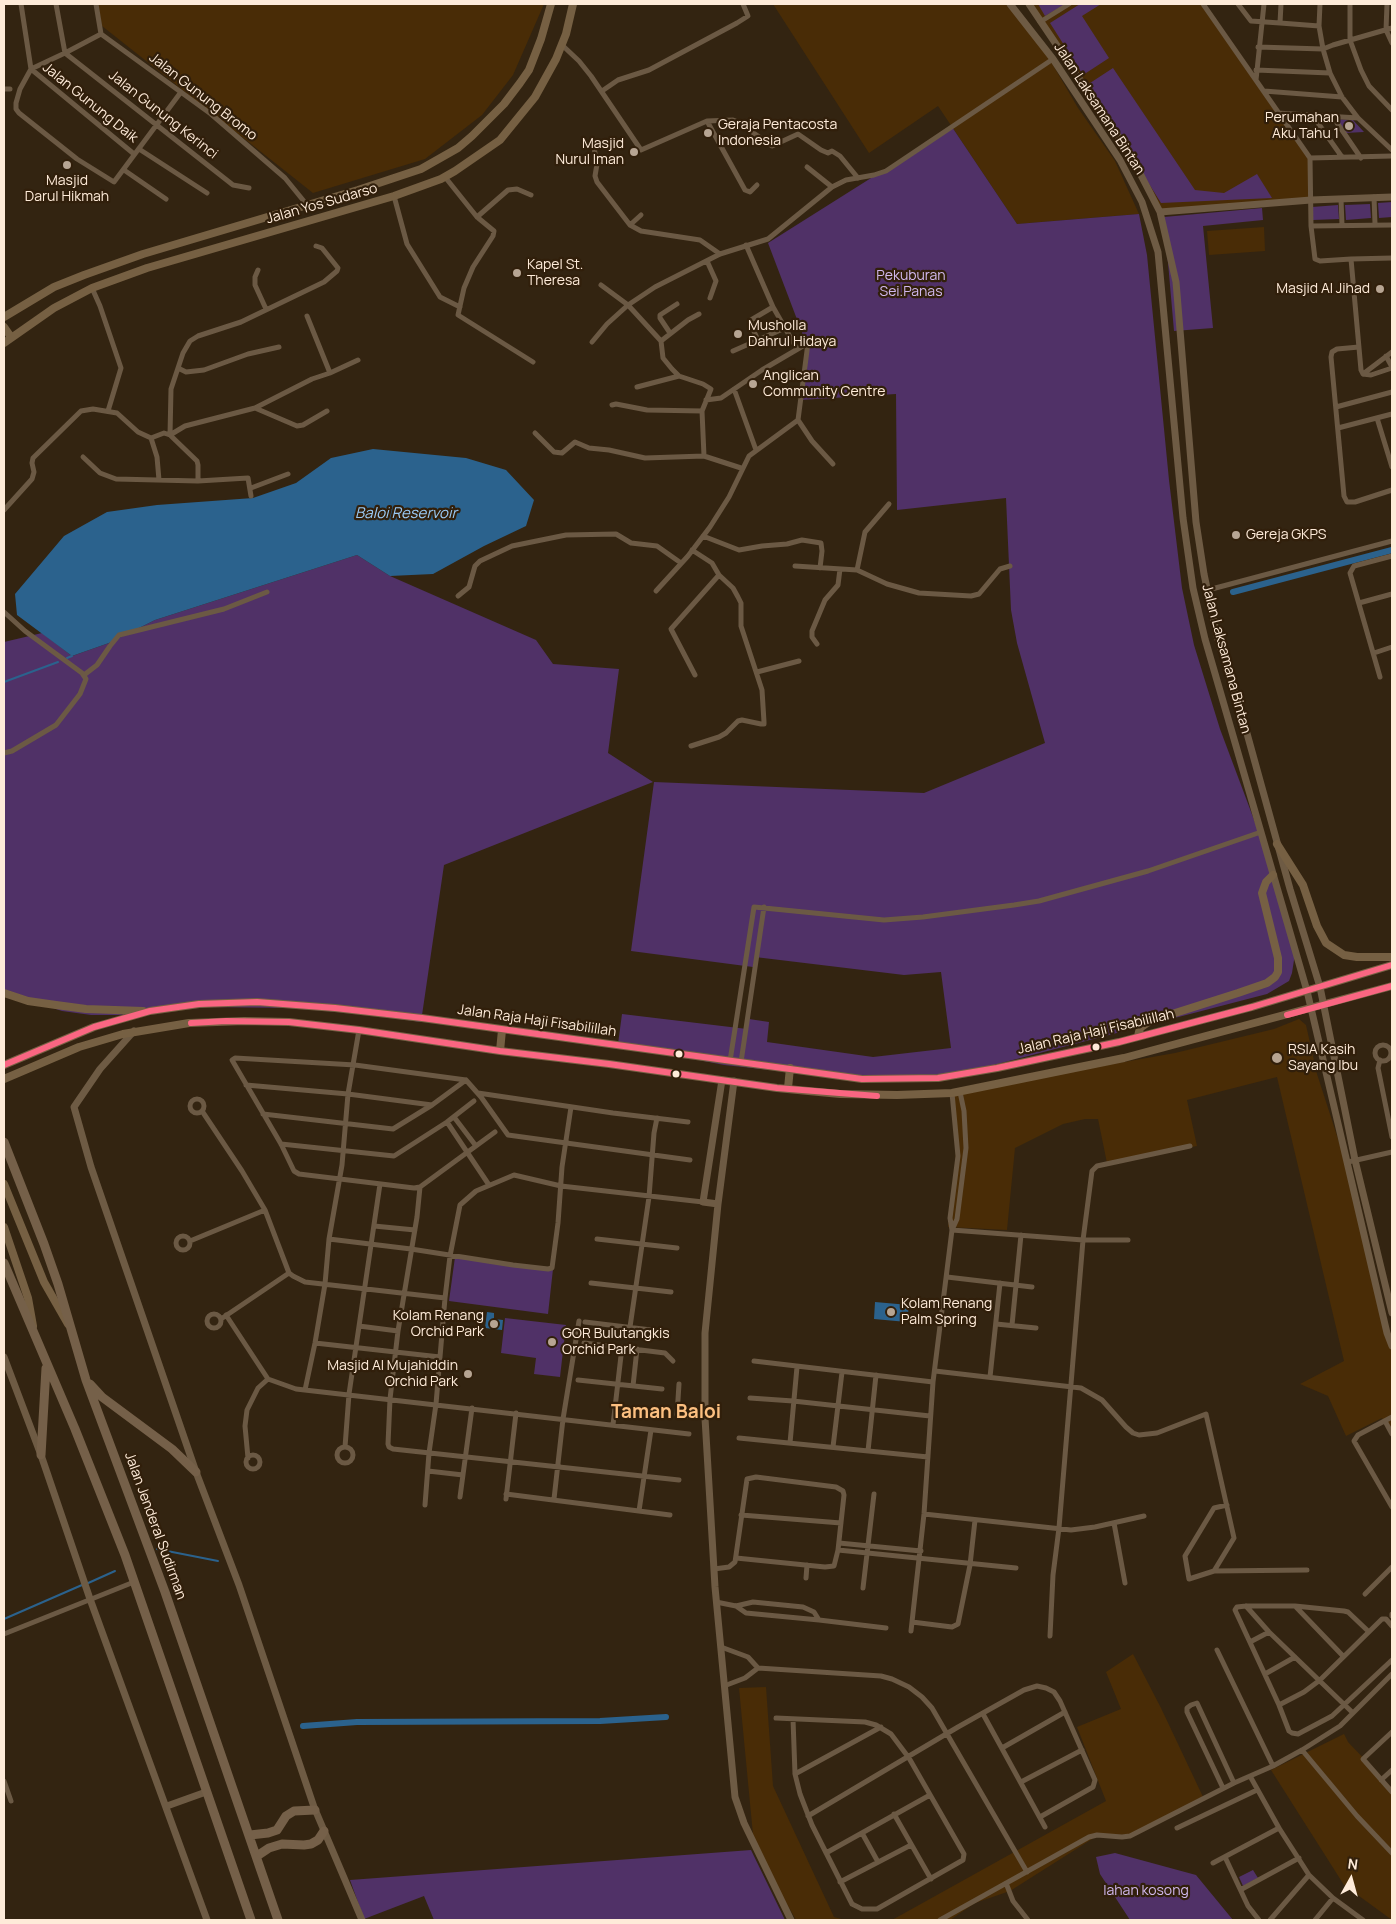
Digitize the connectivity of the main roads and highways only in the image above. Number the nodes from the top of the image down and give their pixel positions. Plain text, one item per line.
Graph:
1 (551, 4) edge
2 (573, 4) edge
3 (351, 192) junction
4 (355, 207) junction
5 (4, 317) edge
6 (4, 327) edge
7 (11, 338) junction
8 (4, 342) edge
9 (1277, 844) road end
10 (1273, 875) road end
11 (1392, 957) edge
12 (1392, 966) edge
13 (1392, 986) edge
14 (4, 993) edge
15 (150, 1011) junction
16 (502, 1030) junction
17 (1138, 1036) junction
18 (500, 1050) junction
19 (4, 1065) edge
20 (790, 1068) junction
21 (4, 1079) edge
22 (896, 1079) junction
23 (788, 1088) junction
24 (897, 1096) junction
25 (4, 1142) edge
26 (4, 1184) edge
27 (4, 1227) edge
28 (5, 1267) edge
29 (72, 1333) junction
30 (34, 1336) junction
31 (46, 1364) junction
32 (86, 1380) junction
33 (41, 1455) road end
34 (196, 1472) road end
35 (315, 1810) road end
36 (277, 1830) junction
37 (324, 1831) road end
38 (250, 1835) junction
39 (282, 1844) junction
40 (257, 1856) junction
41 (251, 1920) edge
42 (278, 1920) edge

1 - 3 main road, Jalan Yos Sudarso
2 - 4 main road, Jalan Yos Sudarso
3 - 4 main road
3 - 5 main road, Jalan Yos Sudarso
4 - 7 main road, Jalan Yos Sudarso
6 - 7 main road
7 - 8 main road, Jalan Yos Sudarso
9 - 11 main road
10 - 17 main road
12 - 17 main road, Jalan Raja Haji Fisabilillah
13 - 24 main road
14 - 15 main road
15 - 16 main road, Jalan Raja Haji Fisabilillah
15 - 19 main road, Jalan Raja Haji Fisabilillah
16 - 18 main road
16 - 20 main road, Jalan Raja Haji Fisabilillah
17 - 22 main road, Jalan Raja Haji Fisabilillah
18 - 21 main road
18 - 23 main road
20 - 22 main road, Jalan Raja Haji Fisabilillah
20 - 23 main road
22 - 24 main road
23 - 24 main road
25 - 29 highway, Jalan Jenderal Sudirman
26 - 29 main road
27 - 30 main road
28 - 30 highway
29 - 32 highway, Jalan Jenderal Sudirman
30 - 31 highway
31 - 33 highway
31 - 41 highway
32 - 34 highway
32 - 38 highway, Jalan Jenderal Sudirman
35 - 36 highway
36 - 38 highway
36 - 39 highway
37 - 39 highway
38 - 40 highway, Jalan Jenderal Sudirman
39 - 40 highway
40 - 42 highway, Jalan Jenderal Sudirman

